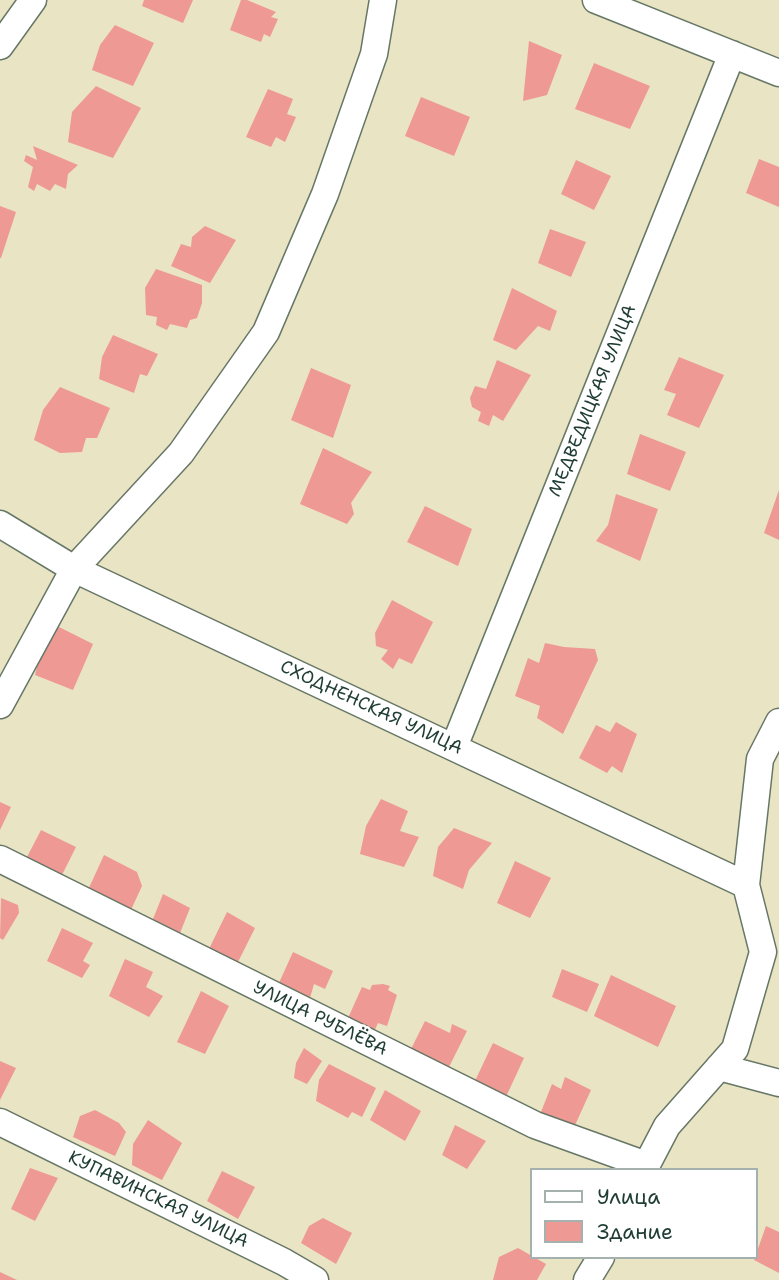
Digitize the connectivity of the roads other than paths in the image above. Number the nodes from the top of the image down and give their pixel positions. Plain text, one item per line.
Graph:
1 (33, 0) edge
2 (383, 0) edge
3 (596, 0) edge
4 (0, 46) edge
5 (732, 54) junction
6 (779, 73) edge
7 (0, 524) edge
8 (74, 569) junction
9 (0, 705) edge
10 (779, 722) edge
11 (454, 747) junction
12 (0, 859) edge
13 (747, 885) junction
14 (719, 1067) junction
15 (779, 1083) edge
16 (0, 1122) edge
17 (645, 1168) edge
18 (600, 1259) edge
19 (315, 1280) edge
20 (587, 1280) edge

1 - 4 street
2 - 8 street
3 - 5 street
5 - 6 street
5 - 11 street, МЕДВЕДИЦКАЯ УЛИЦА
7 - 8 street, СХОДНЕНСКАЯ УЛИЦА
8 - 9 street
8 - 11 street, СХОДНЕНСКАЯ УЛИЦА
10 - 13 street
11 - 13 street, СХОДНЕНСКАЯ УЛИЦА
12 - 17 street, УЛИЦА РУБЛЁВА
13 - 14 street
14 - 15 street
14 - 17 street
16 - 19 street, КУПАВИНСКАЯ УЛИЦА
18 - 20 street

